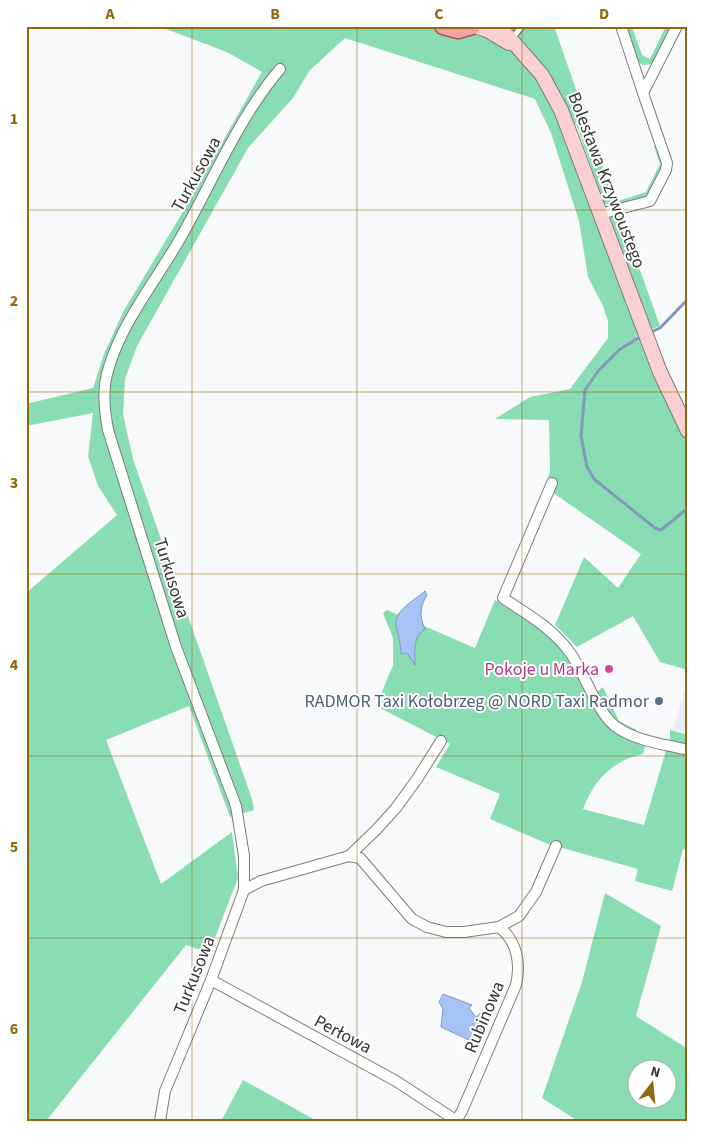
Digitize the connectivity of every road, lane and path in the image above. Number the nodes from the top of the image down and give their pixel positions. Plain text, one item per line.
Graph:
1 (443, 26) edge
2 (474, 26) edge
3 (499, 26) edge
4 (522, 26) edge
5 (677, 26) edge
6 (622, 29) dead end
7 (511, 39) junction
8 (280, 68) dead end
9 (644, 93) junction
10 (600, 214) junction
11 (688, 431) edge
12 (552, 483) dead end
13 (440, 741) dead end
14 (688, 750) edge
15 (556, 846) dead end
16 (349, 856) junction
17 (244, 890) junction
18 (499, 927) junction
19 (211, 980) junction
20 (160, 1121) edge
21 (456, 1121) edge

1 - 2 main road
2 - 7 main road, Bolesława Krzywoustego
3 - 7 main road, Bolesława Krzywoustego
4 - 7 lane
5 - 9 street
6 - 9 street
7 - 10 main road, Bolesława Krzywoustego
8 - 17 street, Turkusowa
9 - 10 street
10 - 11 main road, Bolesława Krzywoustego
12 - 14 street
13 - 16 street
15 - 18 street
16 - 17 street
16 - 18 street
17 - 19 street, Turkusowa
18 - 21 street, Rubinowa
19 - 20 street, Turkusowa
19 - 21 street, Perłowa

